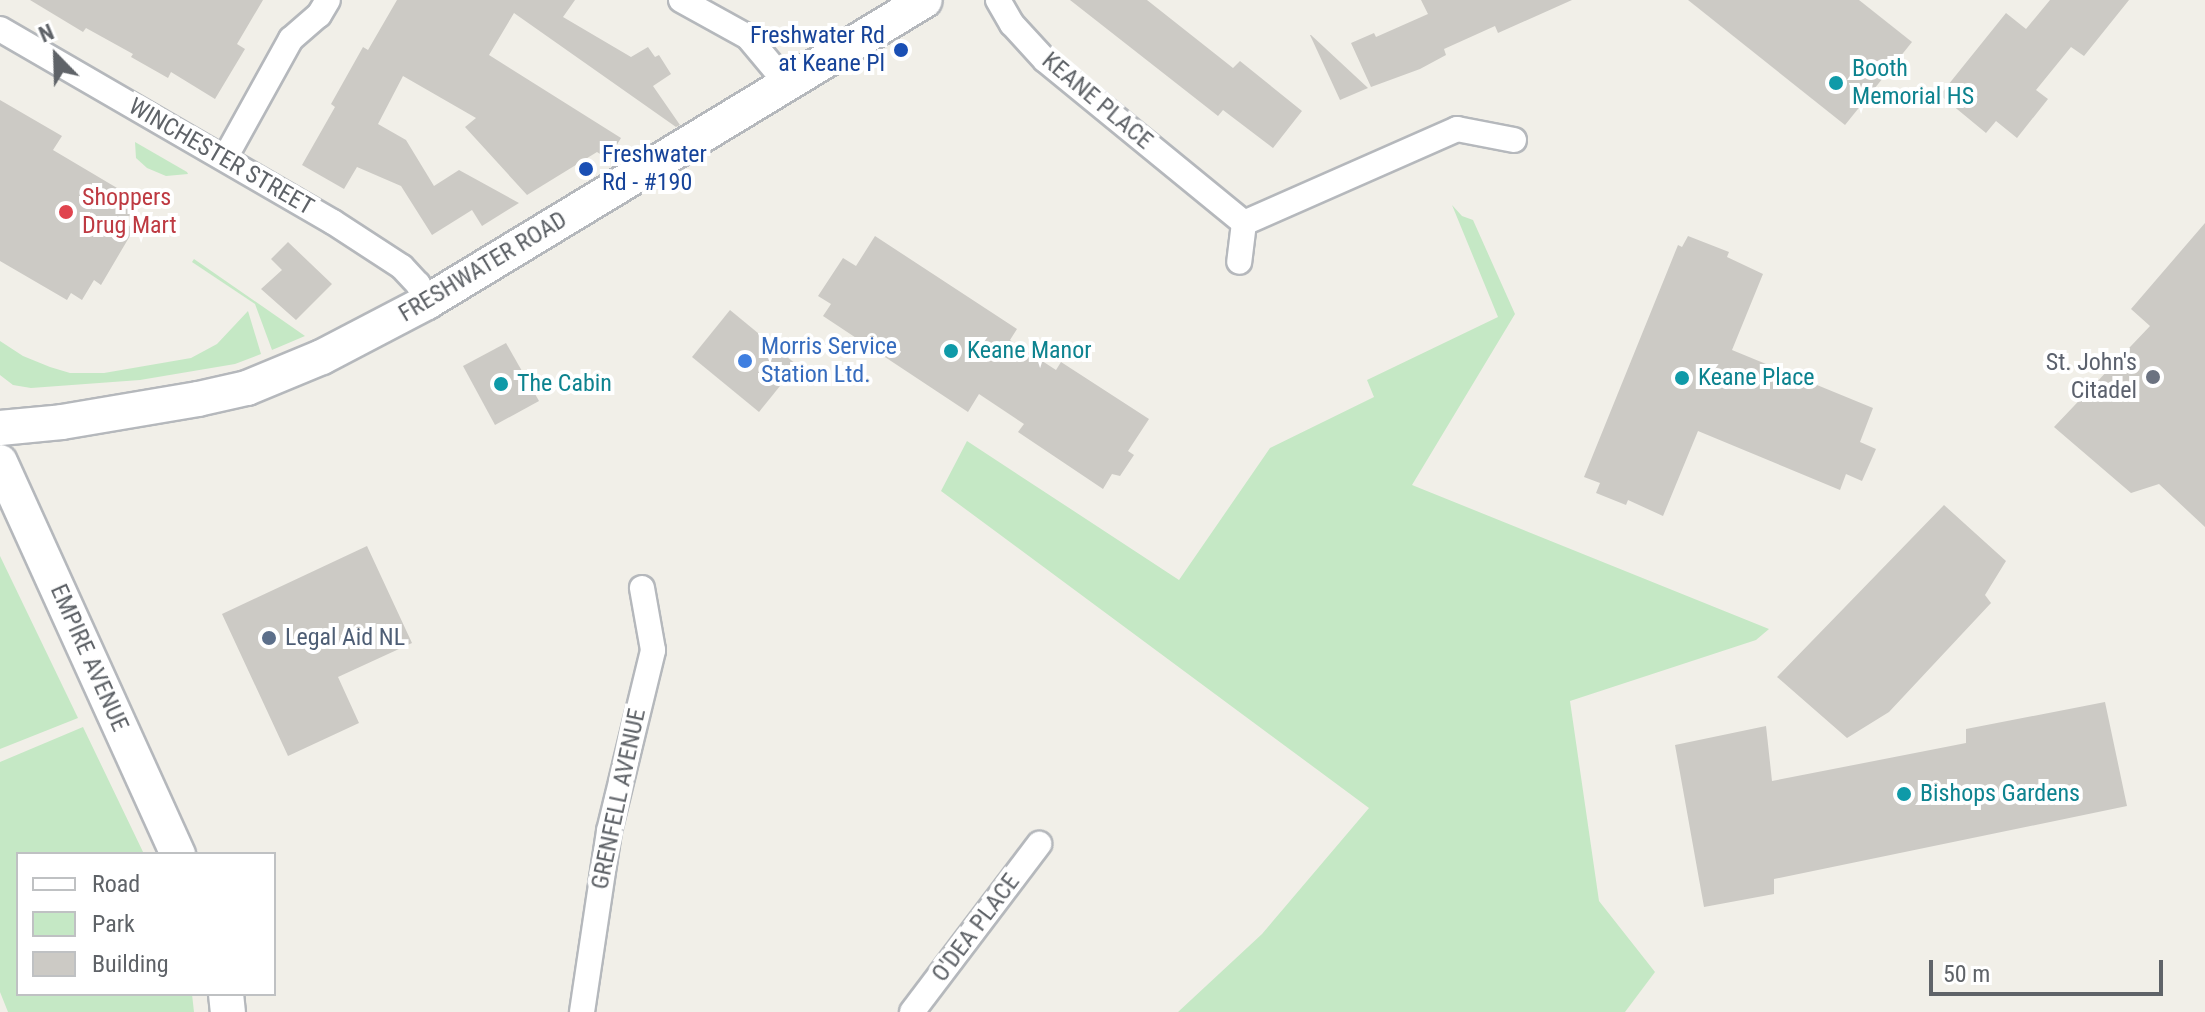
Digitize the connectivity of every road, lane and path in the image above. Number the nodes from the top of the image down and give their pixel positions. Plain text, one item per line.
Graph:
1 (328, 0) edge
2 (681, 0) edge
3 (925, 0) edge
4 (998, 0) edge
5 (0, 29) edge
6 (788, 85) junction
7 (1514, 140) dead end
8 (225, 158) junction
9 (1244, 223) junction
10 (1239, 262) dead end
11 (427, 302) junction
12 (0, 428) edge
13 (0, 462) edge
14 (0, 522) edge
15 (49, 569) junction
16 (642, 588) dead end
17 (1039, 844) dead end
18 (177, 852) edge
19 (582, 1012) edge
20 (912, 1012) edge

1 - 8 street
2 - 6 street
3 - 6 main road, FRESHWATER ROAD
4 - 9 street, KEANE PLACE
5 - 8 street, WINCHESTER STREET
6 - 11 main road, FRESHWATER ROAD
7 - 9 street
8 - 11 street, WINCHESTER STREET
9 - 10 street
11 - 12 main road, FRESHWATER ROAD
13 - 15 main road, EMPIRE AVENUE
14 - 15 main road
15 - 18 main road, EMPIRE AVENUE
16 - 19 street, GRENFELL AVENUE
17 - 20 street, O'DEA PLACE

